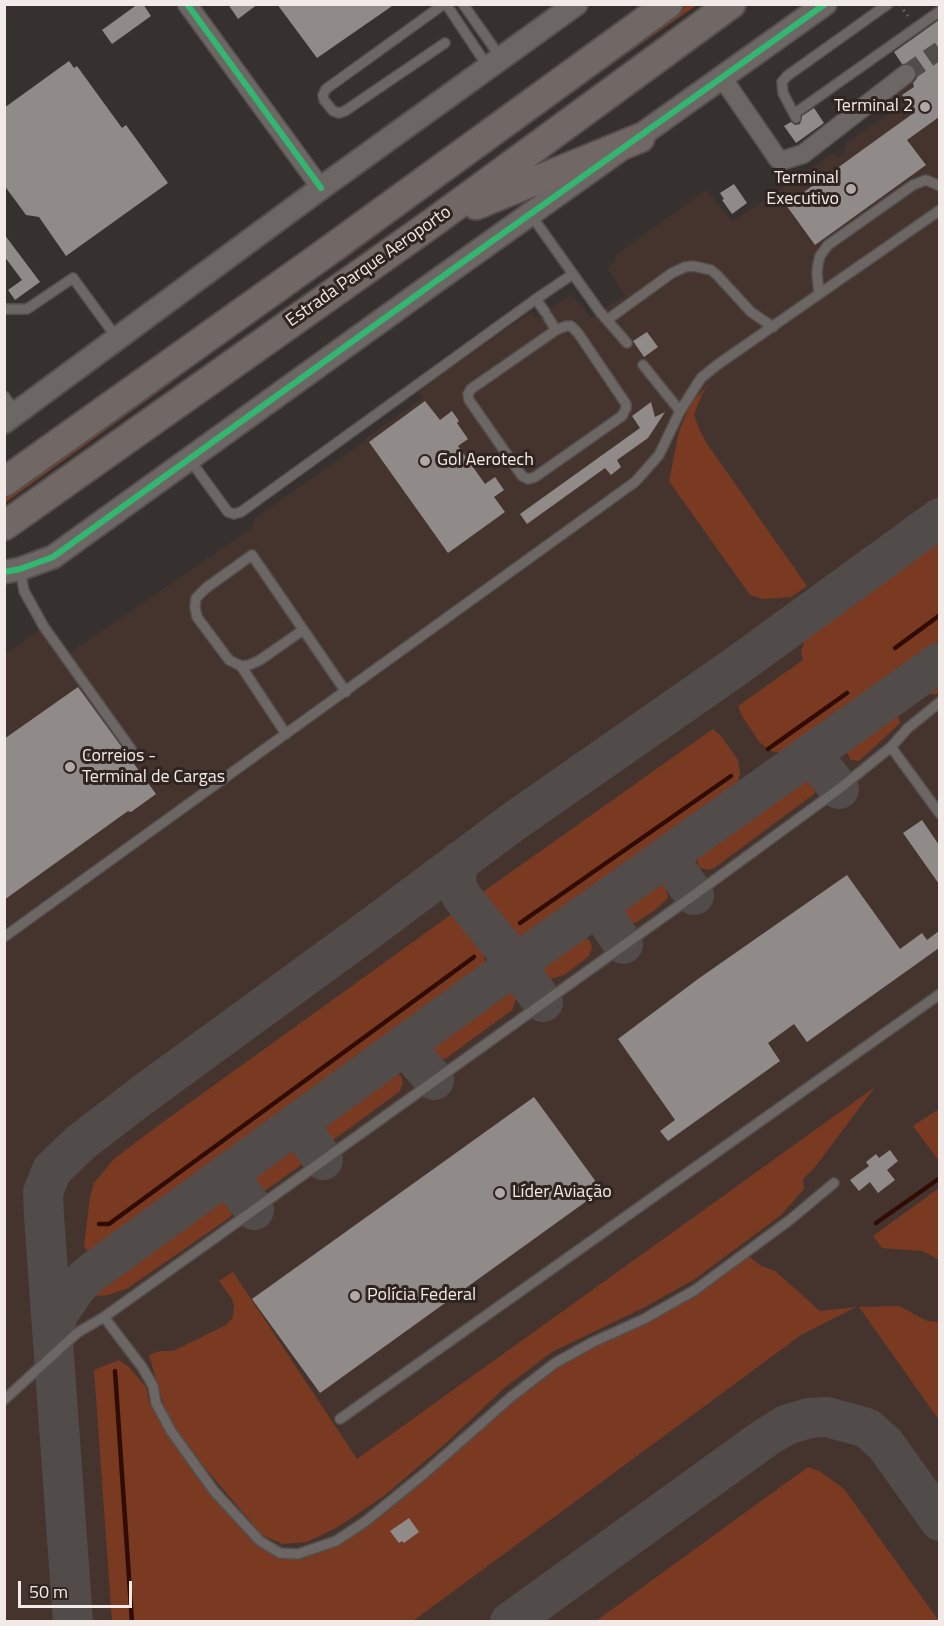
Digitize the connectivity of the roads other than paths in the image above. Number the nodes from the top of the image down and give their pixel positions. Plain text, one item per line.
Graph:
1 (187, 4) edge
2 (445, 4) edge
3 (463, 4) edge
4 (576, 4) edge
5 (668, 4) edge
6 (730, 4) edge
7 (825, 4) edge
8 (888, 4) edge
9 (939, 11) edge
10 (445, 43) dead end
11 (495, 62) junction
12 (906, 74) tunnel mouth
13 (723, 79) junction
14 (640, 138) junction
15 (939, 186) edge
16 (321, 188) junction
17 (939, 210) edge
18 (531, 215) junction
19 (435, 221) junction
20 (324, 254) junction
21 (573, 274) junction
22 (283, 282) junction
23 (342, 286) junction
24 (819, 294) junction
25 (536, 299) junction
26 (4, 309) edge
27 (299, 317) junction
28 (607, 320) junction
29 (773, 327) junction
30 (556, 330) junction
31 (117, 338) junction
32 (627, 343) dead end
33 (642, 365) dead end
34 (8, 410) edge
35 (680, 411) junction
36 (190, 460) junction
37 (4, 482) edge
38 (4, 526) edge
39 (12, 570) edge
40 (303, 630) junction
41 (241, 666) junction
42 (346, 692) junction
43 (939, 702) edge
44 (286, 734) junction
45 (891, 747) junction
46 (131, 749) dead end
47 (939, 814) edge
48 (4, 921) edge
49 (8, 934) edge
50 (939, 994) edge
51 (834, 1183) dead end
52 (104, 1317) junction
53 (4, 1400) edge
54 (340, 1419) dead end

1 - 16 street
2 - 10 lane
2 - 11 lane
3 - 11 lane
4 - 11 street
5 - 20 main road, Estrada Parque Aeroporto
6 - 19 main road, Estrada Parque Aeroporto
7 - 13 street
8 - 9 lane
11 - 16 street
12 - 13 street
13 - 14 street
14 - 18 street
14 - 19 main road
15 - 24 lane
16 - 31 street
17 - 24 lane
18 - 21 lane
18 - 36 street
19 - 23 main road, Estrada Parque Aeroporto
20 - 22 main road, Estrada Parque Aeroporto
20 - 23 main road
21 - 25 lane
21 - 28 lane
22 - 27 main road
22 - 37 main road, Estrada Parque Aeroporto
23 - 27 main road, Estrada Parque Aeroporto
24 - 29 lane
25 - 30 lane
25 - 36 lane
26 - 31 lane
27 - 38 main road, Estrada Parque Aeroporto
28 - 29 lane
28 - 32 lane
29 - 35 lane
30 - 30 lane
31 - 34 street
33 - 35 lane
35 - 42 lane
36 - 39 street
39 - 46 lane
40 - 41 lane
40 - 41 lane
40 - 42 lane
41 - 44 lane
42 - 44 lane
43 - 45 lane
44 - 49 lane
45 - 47 lane
45 - 52 lane
48 - 49 lane
50 - 54 lane
51 - 52 lane
52 - 53 lane

